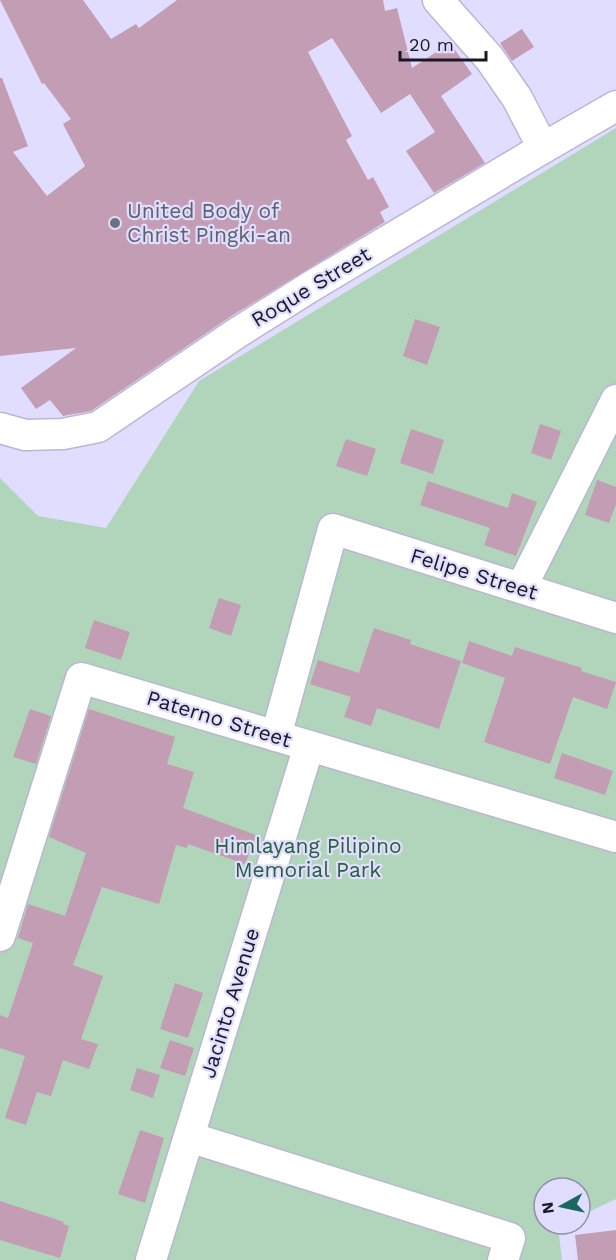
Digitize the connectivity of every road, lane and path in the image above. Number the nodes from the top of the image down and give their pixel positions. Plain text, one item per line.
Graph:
1 (438, 0) edge
2 (616, 106) edge
3 (543, 148) junction
4 (616, 400) edge
5 (0, 428) edge
6 (520, 588) junction
7 (616, 618) edge
8 (276, 736) junction
9 (309, 746) junction
10 (616, 837) edge
11 (0, 936) edge
12 (189, 1137) junction
13 (151, 1260) edge
14 (503, 1260) edge

1 - 3 street
2 - 3 street, Roque Street
3 - 5 street, Roque Street
4 - 6 street
6 - 7 street, Felipe Street
6 - 8 street, Felipe Street
8 - 9 street, Paterno Street
8 - 11 street, Paterno Street
9 - 10 street, Paterno Street
9 - 12 street, Jacinto Avenue
12 - 13 street, Jacinto Avenue
12 - 14 street

